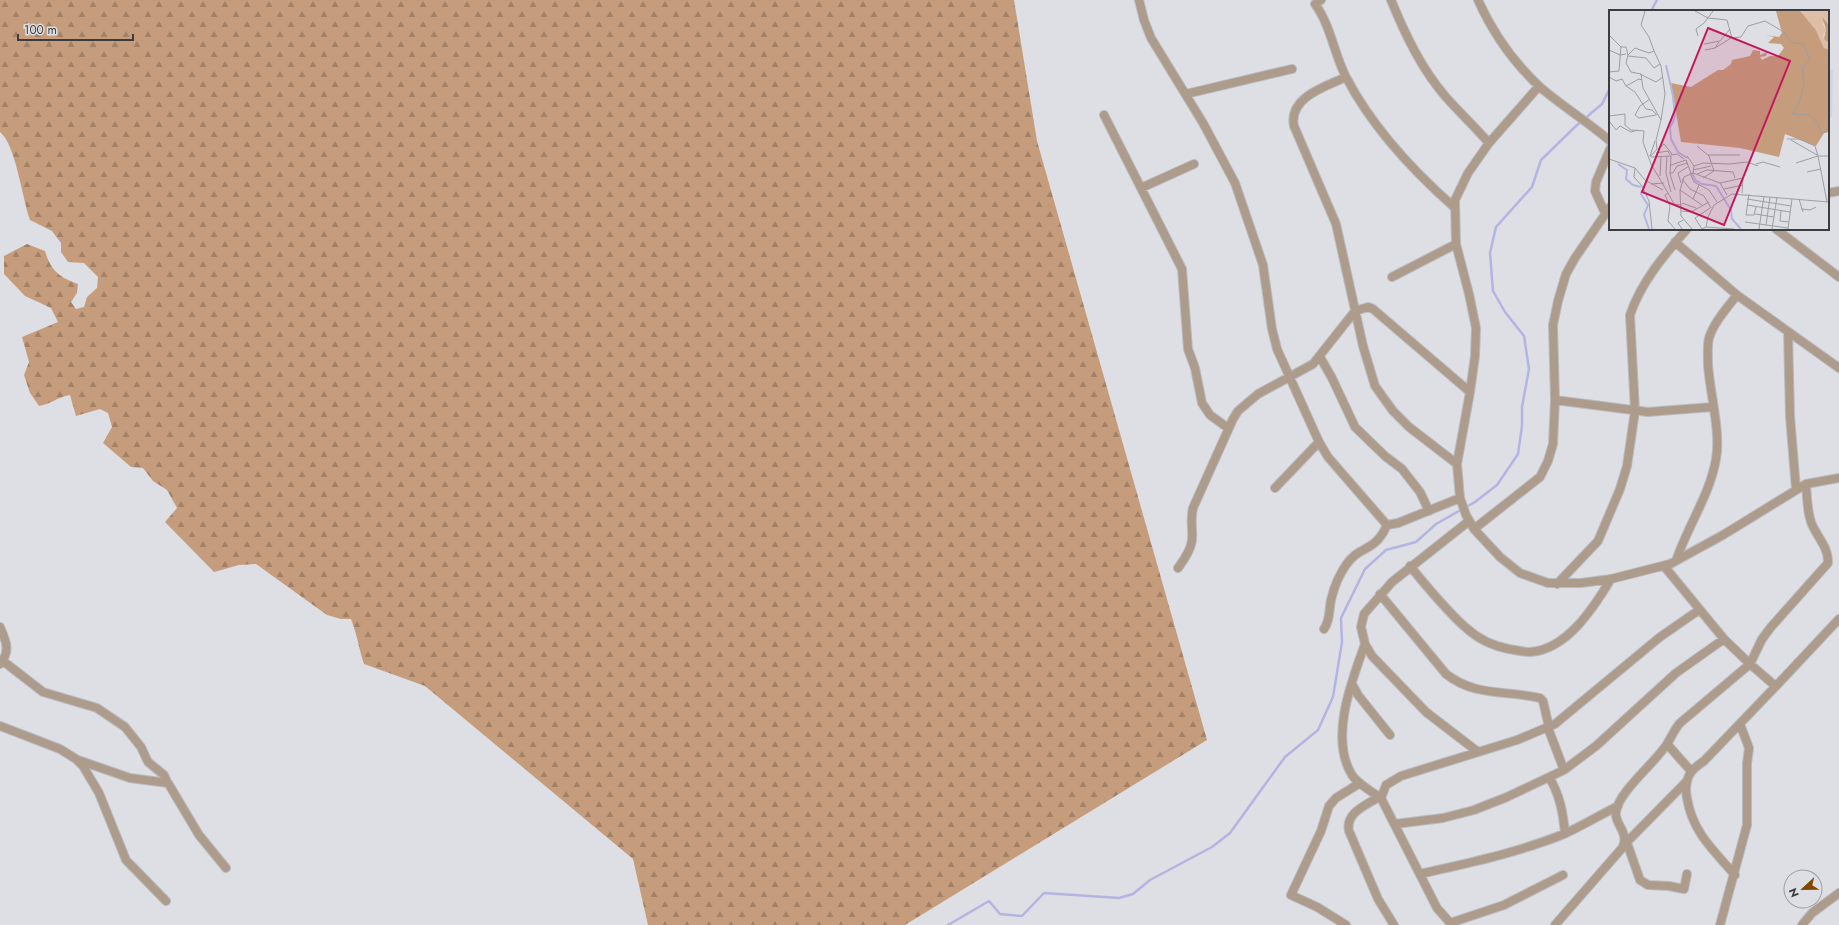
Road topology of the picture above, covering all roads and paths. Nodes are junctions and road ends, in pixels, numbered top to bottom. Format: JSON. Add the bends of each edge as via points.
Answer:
{"nodes":[{"id":1,"x":1139,"y":0,"type":"edge"},
{"id":2,"x":1321,"y":0,"type":"edge"},
{"id":3,"x":1391,"y":0,"type":"edge"},
{"id":4,"x":1478,"y":0,"type":"edge"},
{"id":5,"x":1292,"y":69,"type":"dead end"},
{"id":6,"x":1346,"y":77,"type":"junction"},
{"id":7,"x":1539,"y":86,"type":"junction"},
{"id":8,"x":1186,"y":94,"type":"junction"},
{"id":9,"x":1104,"y":115,"type":"dead end"},
{"id":10,"x":1609,"y":141,"type":"edge"},
{"id":11,"x":1489,"y":143,"type":"junction"},
{"id":12,"x":1609,"y":151,"type":"edge"},
{"id":13,"x":1194,"y":164,"type":"dead end"},
{"id":14,"x":1141,"y":188,"type":"junction"},
{"id":15,"x":1839,"y":191,"type":"edge"},
{"id":16,"x":1829,"y":192,"type":"edge"},
{"id":17,"x":1454,"y":207,"type":"junction"},
{"id":18,"x":1608,"y":210,"type":"edge"},
{"id":19,"x":1686,"y":230,"type":"edge"},
{"id":20,"x":1777,"y":230,"type":"edge"},
{"id":21,"x":1675,"y":242,"type":"junction"},
{"id":22,"x":1456,"y":244,"type":"junction"},
{"id":23,"x":1392,"y":276,"type":"dead end"},
{"id":24,"x":1839,"y":277,"type":"edge"},
{"id":25,"x":1737,"y":295,"type":"junction"},
{"id":26,"x":1355,"y":311,"type":"junction"},
{"id":27,"x":1788,"y":332,"type":"junction"},
{"id":28,"x":1320,"y":357,"type":"junction"},
{"id":29,"x":1839,"y":368,"type":"edge"},
{"id":30,"x":1289,"y":377,"type":"junction"},
{"id":31,"x":1470,"y":392,"type":"junction"},
{"id":32,"x":1555,"y":400,"type":"junction"},
{"id":33,"x":1712,"y":407,"type":"junction"},
{"id":34,"x":1635,"y":411,"type":"junction"},
{"id":35,"x":1228,"y":428,"type":"junction"},
{"id":36,"x":1319,"y":442,"type":"junction"},
{"id":37,"x":1457,"y":464,"type":"junction"},
{"id":38,"x":1839,"y":478,"type":"edge"},
{"id":39,"x":1806,"y":484,"type":"junction"},
{"id":40,"x":1275,"y":488,"type":"dead end"},
{"id":41,"x":1796,"y":489,"type":"junction"},
{"id":42,"x":1460,"y":498,"type":"junction"},
{"id":43,"x":1429,"y":511,"type":"junction"},
{"id":44,"x":1467,"y":518,"type":"junction"},
{"id":45,"x":1387,"y":525,"type":"junction"},
{"id":46,"x":1474,"y":528,"type":"junction"},
{"id":47,"x":1676,"y":561,"type":"junction"},
{"id":48,"x":1410,"y":566,"type":"junction"},
{"id":49,"x":1664,"y":566,"type":"junction"},
{"id":50,"x":1178,"y":568,"type":"dead end"},
{"id":51,"x":1611,"y":579,"type":"junction"},
{"id":52,"x":1557,"y":584,"type":"junction"},
{"id":53,"x":1380,"y":594,"type":"junction"},
{"id":54,"x":1698,"y":610,"type":"junction"},
{"id":55,"x":1839,"y":619,"type":"edge"},
{"id":56,"x":0,"y":627,"type":"edge"},
{"id":57,"x":1324,"y":629,"type":"dead end"},
{"id":58,"x":1724,"y":639,"type":"junction"},
{"id":59,"x":1365,"y":644,"type":"junction"},
{"id":60,"x":1,"y":663,"type":"edge"},
{"id":61,"x":1750,"y":664,"type":"junction"},
{"id":62,"x":1352,"y":684,"type":"junction"},
{"id":63,"x":1777,"y":685,"type":"junction"},
{"id":64,"x":1740,"y":724,"type":"junction"},
{"id":65,"x":0,"y":726,"type":"edge"},
{"id":66,"x":1549,"y":727,"type":"junction"},
{"id":67,"x":1390,"y":735,"type":"dead end"},
{"id":68,"x":1668,"y":744,"type":"junction"},
{"id":69,"x":1478,"y":752,"type":"junction"},
{"id":70,"x":76,"y":759,"type":"junction"},
{"id":71,"x":1564,"y":770,"type":"junction"},
{"id":72,"x":1691,"y":771,"type":"junction"},
{"id":73,"x":1549,"y":777,"type":"junction"},
{"id":74,"x":1687,"y":781,"type":"junction"},
{"id":75,"x":167,"y":782,"type":"junction"},
{"id":76,"x":1360,"y":783,"type":"junction"},
{"id":77,"x":1380,"y":797,"type":"junction"},
{"id":78,"x":1618,"y":806,"type":"junction"},
{"id":79,"x":1395,"y":824,"type":"junction"},
{"id":80,"x":1565,"y":833,"type":"junction"},
{"id":81,"x":1625,"y":845,"type":"junction"},
{"id":82,"x":226,"y":868,"type":"dead end"},
{"id":83,"x":1420,"y":874,"type":"junction"},
{"id":84,"x":1687,"y":874,"type":"dead end"},
{"id":85,"x":1734,"y":875,"type":"junction"},
{"id":86,"x":1564,"y":876,"type":"dead end"},
{"id":87,"x":1839,"y":893,"type":"edge"},
{"id":88,"x":166,"y":901,"type":"dead end"},
{"id":89,"x":1451,"y":924,"type":"edge"},
{"id":90,"x":1346,"y":925,"type":"edge"},
{"id":91,"x":1394,"y":925,"type":"edge"},
{"id":92,"x":1555,"y":925,"type":"edge"},
{"id":93,"x":1720,"y":925,"type":"edge"},
{"id":94,"x":1802,"y":925,"type":"edge"}],
"edges":[{"from":1,"to":8,"type":"street","via":[[1151,38]]},
{"from":2,"to":6,"type":"street","via":[[1315,4],[1322,14]]},
{"from":3,"to":11,"type":"street","via":[[1404,32],[1434,81]]},
{"from":4,"to":7,"type":"street","via":[[1506,48]]},
{"from":5,"to":8,"type":"street"},
{"from":6,"to":17,"type":"street","via":[[1394,146],[1431,187]]},
{"from":6,"to":26,"type":"street","via":[[1306,97],[1293,120],[1336,224]]},
{"from":7,"to":10,"type":"street"},
{"from":7,"to":11,"type":"street"},
{"from":8,"to":30,"type":"street","via":[[1229,170],[1246,211],[1263,265],[1275,340]]},
{"from":9,"to":14,"type":"street"},
{"from":11,"to":17,"type":"street","via":[[1457,193]]},
{"from":12,"to":18,"type":"street","via":[[1596,182],[1595,191]]},
{"from":13,"to":14,"type":"street"},
{"from":14,"to":35,"type":"street","via":[[1182,268],[1188,349],[1195,368],[1202,403],[1210,415]]},
{"from":15,"to":16,"type":"street"},
{"from":17,"to":22,"type":"street"},
{"from":18,"to":32,"type":"street","via":[[1566,274],[1558,301],[1553,324]]},
{"from":19,"to":21,"type":"street"},
{"from":20,"to":24,"type":"street"},
{"from":21,"to":25,"type":"street"},
{"from":21,"to":34,"type":"street","via":[[1646,282],[1630,315]]},
{"from":22,"to":23,"type":"street"},
{"from":22,"to":31,"type":"street","via":[[1476,328]]},
{"from":25,"to":27,"type":"street"},
{"from":25,"to":33,"type":"street","via":[[1712,330],[1708,340]]},
{"from":26,"to":28,"type":"street"},
{"from":26,"to":31,"type":"street","via":[[1368,307],[1373,309]]},
{"from":26,"to":37,"type":"street","via":[[1370,371],[1382,396],[1410,427]]},
{"from":27,"to":29,"type":"street"},
{"from":27,"to":41,"type":"street","via":[[1790,416]]},
{"from":28,"to":30,"type":"street","via":[[1308,368]]},
{"from":28,"to":43,"type":"street","via":[[1355,427],[1402,469],[1417,488]]},
{"from":30,"to":35,"type":"street","via":[[1258,394],[1238,411]]},
{"from":30,"to":36,"type":"street"},
{"from":31,"to":37,"type":"street"},
{"from":32,"to":34,"type":"street"},
{"from":32,"to":46,"type":"street","via":[[1553,444],[1540,477]]},
{"from":33,"to":34,"type":"street"},
{"from":33,"to":47,"type":"street","via":[[1717,443],[1714,469]]},
{"from":34,"to":52,"type":"street","via":[[1627,466],[1610,516],[1598,541]]},
{"from":35,"to":50,"type":"street","via":[[1214,465],[1193,508],[1192,540]]},
{"from":36,"to":40,"type":"street"},
{"from":36,"to":45,"type":"street","via":[[1328,457]]},
{"from":37,"to":42,"type":"street"},
{"from":38,"to":39,"type":"street"},
{"from":39,"to":41,"type":"street"},
{"from":39,"to":61,"type":"street","via":[[1808,512],[1829,556],[1828,563],[1770,627]]},
{"from":41,"to":47,"type":"street","via":[[1764,511]]},
{"from":42,"to":43,"type":"street"},
{"from":42,"to":44,"type":"street"},
{"from":43,"to":45,"type":"street"},
{"from":44,"to":46,"type":"street"},
{"from":44,"to":48,"type":"street"},
{"from":45,"to":57,"type":"street","via":[[1376,544],[1352,556],[1345,565],[1336,582],[1328,622]]},
{"from":46,"to":52,"type":"street","via":[[1509,565],[1532,578]]},
{"from":47,"to":49,"type":"street"},
{"from":48,"to":51,"type":"street","via":[[1466,628],[1502,648],[1522,652],[1546,648],[1570,632],[1589,613]]},
{"from":48,"to":53,"type":"street"},
{"from":49,"to":51,"type":"street"},
{"from":49,"to":54,"type":"street"},
{"from":51,"to":52,"type":"street"},
{"from":53,"to":59,"type":"street","via":[[1364,614],[1361,627]]},
{"from":53,"to":66,"type":"street","via":[[1446,674],[1470,688],[1540,698]]},
{"from":54,"to":58,"type":"street"},
{"from":54,"to":66,"type":"street","via":[[1660,637],[1574,710]]},
{"from":55,"to":63,"type":"street"},
{"from":56,"to":60,"type":"street","via":[[7,648]]},
{"from":58,"to":61,"type":"street"},
{"from":58,"to":71,"type":"street","via":[[1676,673],[1596,746]]},
{"from":59,"to":62,"type":"street"},
{"from":59,"to":69,"type":"street","via":[[1372,656],[1426,712]]},
{"from":60,"to":75,"type":"street","via":[[44,692],[97,708],[126,728],[141,747],[148,762],[164,775]]},
{"from":61,"to":63,"type":"street"},
{"from":61,"to":68,"type":"street","via":[[1680,723]]},
{"from":62,"to":67,"type":"street"},
{"from":62,"to":76,"type":"street","via":[[1342,718],[1342,727],[1347,762],[1351,774]]},
{"from":63,"to":64,"type":"street"},
{"from":64,"to":72,"type":"street"},
{"from":64,"to":85,"type":"street","via":[[1749,745],[1747,825]]},
{"from":65,"to":70,"type":"street","via":[[40,740]]},
{"from":66,"to":69,"type":"street"},
{"from":66,"to":71,"type":"street"},
{"from":68,"to":72,"type":"street"},
{"from":68,"to":78,"type":"street"},
{"from":69,"to":77,"type":"street","via":[[1389,781]]},
{"from":70,"to":75,"type":"street","via":[[130,778]]},
{"from":70,"to":88,"type":"street","via":[[99,793],[126,860]]},
{"from":71,"to":73,"type":"street"},
{"from":72,"to":74,"type":"street"},
{"from":73,"to":79,"type":"street","via":[[1474,810],[1443,818]]},
{"from":73,"to":80,"type":"street","via":[[1562,806]]},
{"from":74,"to":81,"type":"street"},
{"from":74,"to":85,"type":"street","via":[[1688,802],[1695,826]]},
{"from":75,"to":82,"type":"street","via":[[198,834]]},
{"from":76,"to":77,"type":"street"},
{"from":76,"to":90,"type":"street","via":[[1336,798],[1329,806],[1321,831],[1291,895]]},
{"from":77,"to":79,"type":"street"},
{"from":77,"to":91,"type":"street","via":[[1351,816],[1347,823],[1348,831],[1378,899]]},
{"from":78,"to":80,"type":"street"},
{"from":78,"to":81,"type":"street","via":[[1616,815],[1625,836]]},
{"from":79,"to":83,"type":"street"},
{"from":80,"to":83,"type":"street","via":[[1506,854]]},
{"from":81,"to":84,"type":"street","via":[[1640,880],[1648,885],[1684,889]]},
{"from":81,"to":92,"type":"street"},
{"from":83,"to":89,"type":"street","via":[[1437,908]]},
{"from":85,"to":93,"type":"street"},
{"from":86,"to":89,"type":"street","via":[[1504,905]]},
{"from":87,"to":94,"type":"street","via":[[1812,913]]}]}
